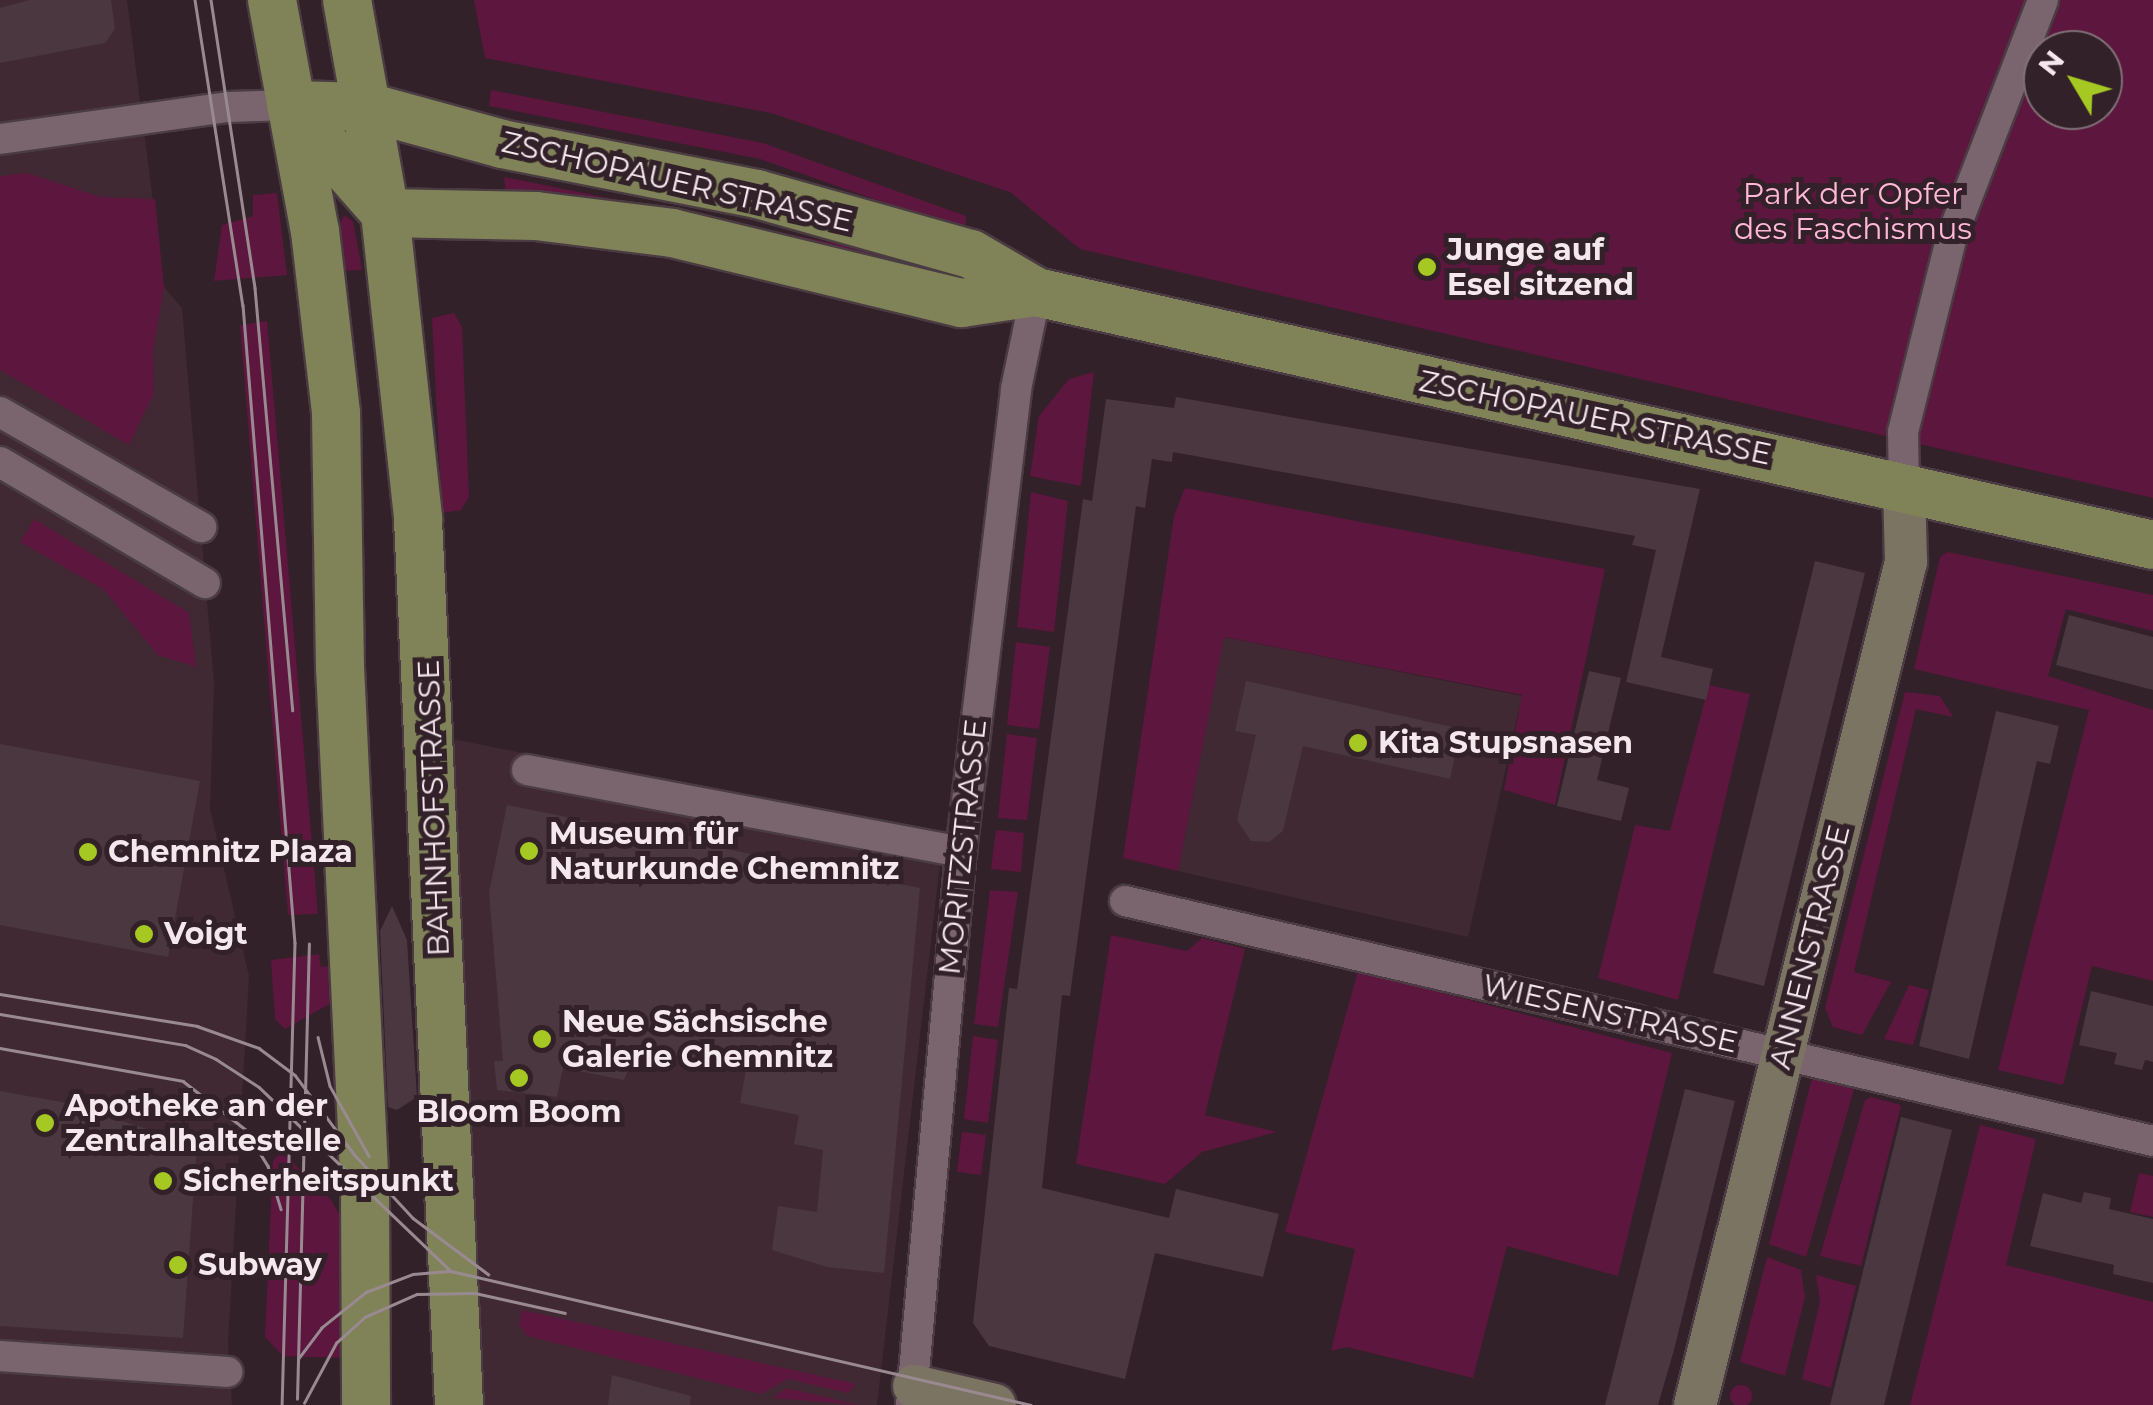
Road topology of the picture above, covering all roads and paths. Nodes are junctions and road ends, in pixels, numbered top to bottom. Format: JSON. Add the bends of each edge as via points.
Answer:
{"nodes":[{"id":1,"x":272,"y":0,"type":"edge"},
{"id":2,"x":347,"y":0,"type":"edge"},
{"id":3,"x":2043,"y":0,"type":"edge"},
{"id":4,"x":282,"y":107,"type":"junction"},
{"id":5,"x":367,"y":108,"type":"junction"},
{"id":6,"x":0,"y":138,"type":"edge"},
{"id":7,"x":336,"y":158,"type":"junction"},
{"id":8,"x":385,"y":213,"type":"junction"},
{"id":9,"x":315,"y":231,"type":"junction"},
{"id":10,"x":1036,"y":292,"type":"junction"},
{"id":11,"x":0,"y":412,"type":"edge"},
{"id":12,"x":0,"y":462,"type":"edge"},
{"id":13,"x":1904,"y":487,"type":"junction"},
{"id":14,"x":202,"y":527,"type":"dead end"},
{"id":15,"x":2153,"y":545,"type":"edge"},
{"id":16,"x":205,"y":583,"type":"dead end"},
{"id":17,"x":527,"y":770,"type":"dead end"},
{"id":18,"x":961,"y":852,"type":"junction"},
{"id":19,"x":1125,"y":901,"type":"dead end"},
{"id":20,"x":1783,"y":1055,"type":"junction"},
{"id":21,"x":2153,"y":1140,"type":"edge"},
{"id":22,"x":0,"y":1356,"type":"edge"},
{"id":23,"x":227,"y":1372,"type":"dead end"},
{"id":24,"x":363,"y":1395,"type":"edge"},
{"id":25,"x":912,"y":1395,"type":"edge"},
{"id":26,"x":459,"y":1405,"type":"edge"},
{"id":27,"x":995,"y":1405,"type":"edge"},
{"id":28,"x":1695,"y":1405,"type":"edge"}],
"edges":[{"from":1,"to":4,"type":"main road"},
{"from":2,"to":5,"type":"main road","name":"BAHNHOFSTRASSE"},
{"from":3,"to":13,"type":"street","via":[[1952,236],[1903,432]]},
{"from":4,"to":5,"type":"main road","name":"ZSCHOPAUER STRASSE"},
{"from":4,"to":6,"type":"street","via":[[228,107]]},
{"from":4,"to":7,"type":"main road"},
{"from":4,"to":9,"type":"main road"},
{"from":5,"to":7,"type":"main road"},
{"from":5,"to":8,"type":"main road","name":"BAHNHOFSTRASSE"},
{"from":5,"to":10,"type":"main road","name":"ZSCHOPAUER STRASSE","via":[[860,222],[971,254]]},
{"from":7,"to":8,"type":"main road"},
{"from":7,"to":9,"type":"main road"},
{"from":8,"to":10,"type":"main road","name":"ZSCHOPAUER STRASSE","via":[[536,216],[672,233],[962,304]]},
{"from":8,"to":26,"type":"main road","name":"BAHNHOFSTRASSE","via":[[430,682]]},
{"from":9,"to":24,"type":"main road","via":[[336,413]]},
{"from":10,"to":13,"type":"main road","name":"ZSCHOPAUER STRASSE"},
{"from":10,"to":18,"type":"street","name":"MORITZSTRASSE","via":[[1016,389]]},
{"from":11,"to":14,"type":"street"},
{"from":12,"to":16,"type":"street"},
{"from":13,"to":15,"type":"main road","name":"ZSCHOPAUER STRASSE"},
{"from":13,"to":20,"type":"street","name":"ANNENSTRASSE","via":[[1906,562]]},
{"from":17,"to":18,"type":"street"},
{"from":18,"to":25,"type":"street","name":"MORITZSTRASSE"},
{"from":19,"to":20,"type":"street","name":"WIESENSTRASSE"},
{"from":20,"to":21,"type":"street","name":"WIESENSTRASSE"},
{"from":20,"to":28,"type":"street","name":"ANNENSTRASSE"},
{"from":22,"to":23,"type":"street"},
{"from":25,"to":27,"type":"street"}]}
